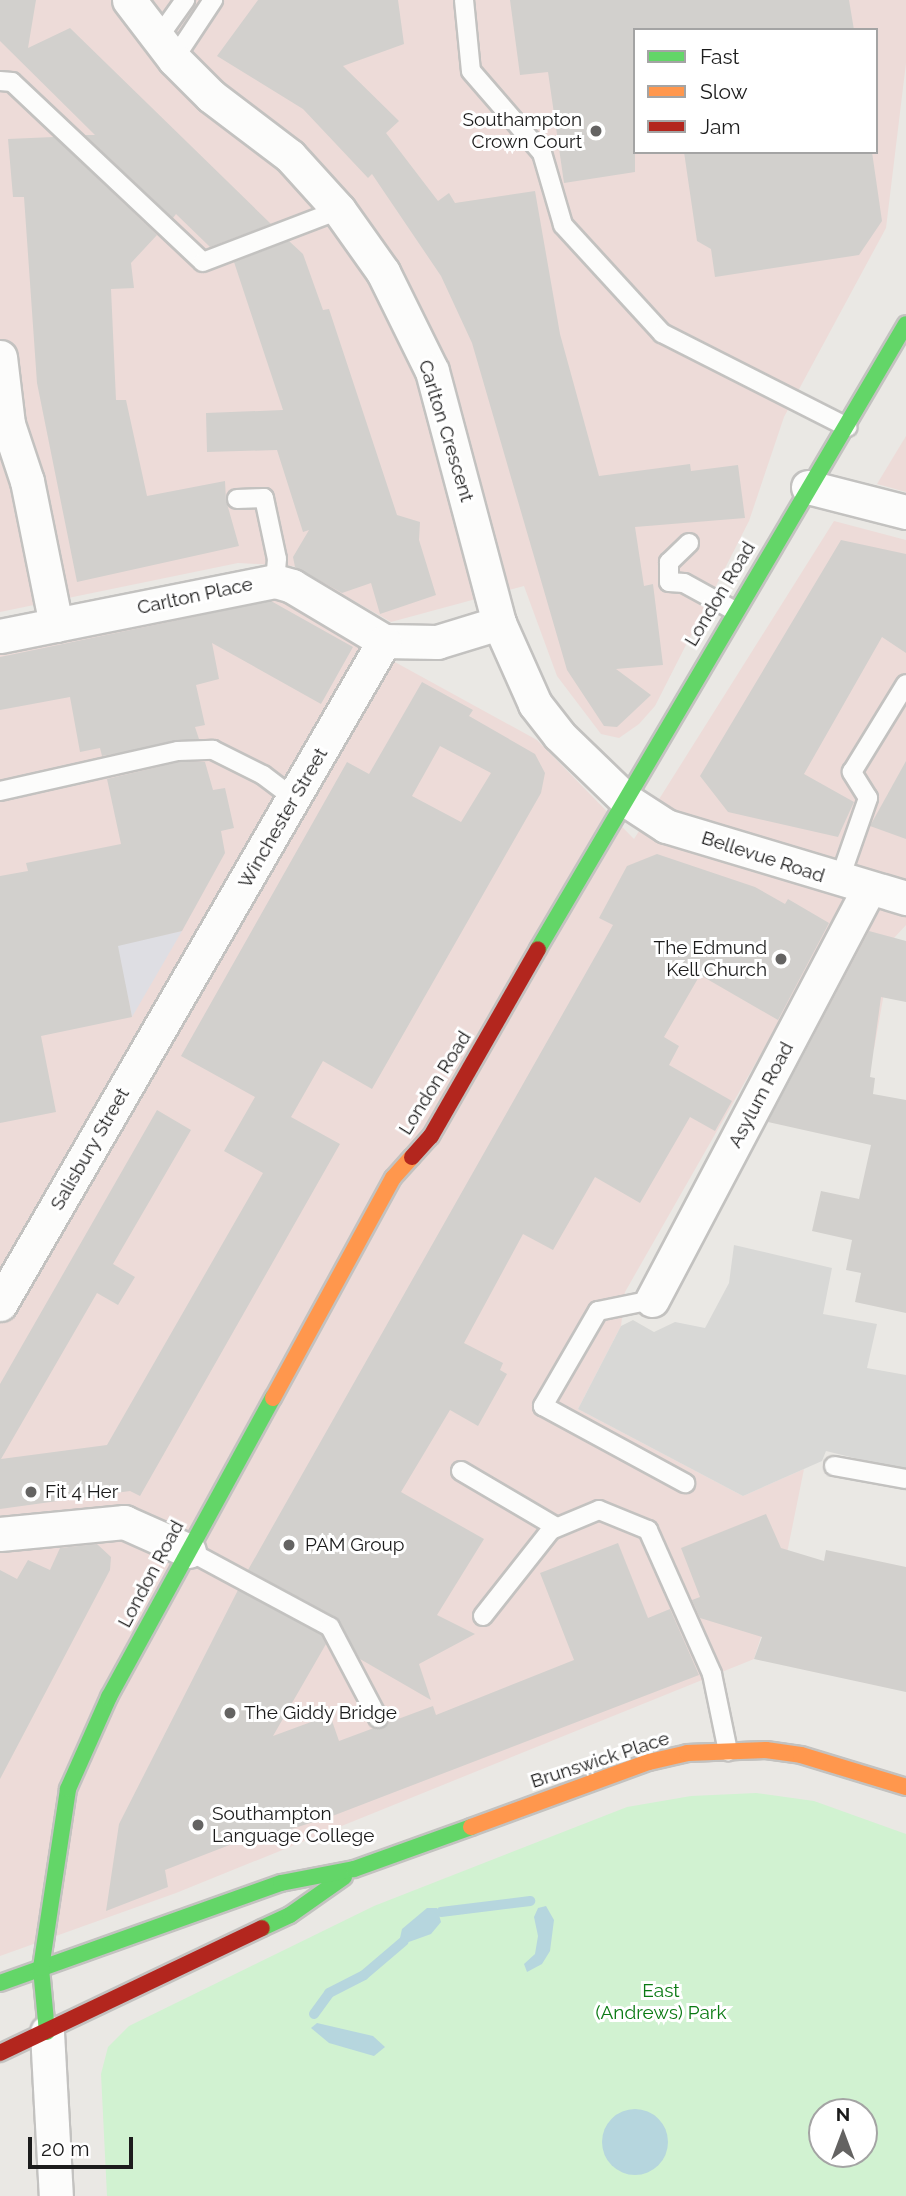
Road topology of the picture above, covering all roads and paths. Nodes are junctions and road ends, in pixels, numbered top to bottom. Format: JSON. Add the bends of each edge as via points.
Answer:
{"nodes":[{"id":1,"x":129,"y":0,"type":"edge"},
{"id":2,"x":185,"y":0,"type":"edge"},
{"id":3,"x":213,"y":0,"type":"edge"},
{"id":4,"x":464,"y":0,"type":"edge"},
{"id":5,"x":166,"y":48,"type":"junction"},
{"id":6,"x":0,"y":81,"type":"edge"},
{"id":7,"x":339,"y":210,"type":"junction"},
{"id":8,"x":906,"y":324,"type":"edge"},
{"id":9,"x":1,"y":374,"type":"edge"},
{"id":10,"x":847,"y":428,"type":"junction"},
{"id":11,"x":808,"y":487,"type":"junction"},
{"id":12,"x":237,"y":499,"type":"dead end"},
{"id":13,"x":906,"y":512,"type":"edge"},
{"id":14,"x":689,"y":543,"type":"dead end"},
{"id":15,"x":275,"y":581,"type":"junction"},
{"id":16,"x":735,"y":611,"type":"junction"},
{"id":17,"x":499,"y":623,"type":"junction"},
{"id":18,"x":56,"y":625,"type":"junction"},
{"id":19,"x":0,"y":636,"type":"edge"},
{"id":20,"x":384,"y":641,"type":"junction"},
{"id":21,"x":906,"y":684,"type":"edge"},
{"id":22,"x":0,"y":791,"type":"edge"},
{"id":23,"x":295,"y":799,"type":"junction"},
{"id":24,"x":626,"y":800,"type":"junction"},
{"id":25,"x":854,"y":885,"type":"junction"},
{"id":26,"x":906,"y":898,"type":"edge"},
{"id":27,"x":181,"y":994,"type":"joint"},
{"id":28,"x":652,"y":1300,"type":"joint"},
{"id":29,"x":1,"y":1302,"type":"edge"},
{"id":30,"x":834,"y":1466,"type":"dead end"},
{"id":31,"x":461,"y":1471,"type":"dead end"},
{"id":32,"x":906,"y":1479,"type":"edge"},
{"id":33,"x":685,"y":1483,"type":"dead end"},
{"id":34,"x":556,"y":1527,"type":"junction"},
{"id":35,"x":0,"y":1534,"type":"edge"},
{"id":36,"x":189,"y":1551,"type":"junction"},
{"id":37,"x":483,"y":1616,"type":"dead end"},
{"id":38,"x":378,"y":1718,"type":"dead end"},
{"id":39,"x":728,"y":1751,"type":"junction"},
{"id":40,"x":906,"y":1787,"type":"edge"},
{"id":41,"x":354,"y":1869,"type":"junction"},
{"id":42,"x":41,"y":1968,"type":"junction"},
{"id":43,"x":0,"y":1983,"type":"edge"},
{"id":44,"x":47,"y":2032,"type":"junction"},
{"id":45,"x":0,"y":2053,"type":"edge"},
{"id":46,"x":56,"y":2196,"type":"edge"}],
"edges":[{"from":1,"to":5,"type":"street","name":"Carlton Crescent"},
{"from":2,"to":5,"type":"lane"},
{"from":3,"to":5,"type":"lane"},
{"from":4,"to":10,"type":"lane","via":[[471,71],[542,153],[563,225],[662,333]]},
{"from":5,"to":7,"type":"street","name":"Carlton Crescent","via":[[211,96],[290,156]]},
{"from":6,"to":7,"type":"lane","via":[[12,82],[203,262]]},
{"from":7,"to":17,"type":"street","name":"Carlton Crescent","via":[[383,272],[432,371]]},
{"from":8,"to":10,"type":"street","name":"London Road"},
{"from":9,"to":18,"type":"street","via":[[8,424],[27,481]]},
{"from":10,"to":11,"type":"street","name":"London Road"},
{"from":11,"to":13,"type":"street"},
{"from":11,"to":16,"type":"street","name":"London Road"},
{"from":12,"to":15,"type":"lane","via":[[264,498],[277,559]]},
{"from":14,"to":16,"type":"lane","via":[[669,562],[669,582],[684,583]]},
{"from":15,"to":18,"type":"street","name":"Carlton Place"},
{"from":15,"to":20,"type":"street","name":"Carlton Place","via":[[292,586]]},
{"from":16,"to":24,"type":"street","name":"London Road"},
{"from":17,"to":20,"type":"street","name":"Carlton Place","via":[[437,642]]},
{"from":17,"to":24,"type":"street","name":"Carlton Crescent","via":[[535,705],[584,763]]},
{"from":18,"to":19,"type":"street","name":"Carlton Place"},
{"from":20,"to":23,"type":"street","name":"Winchester Street"},
{"from":21,"to":25,"type":"lane","via":[[852,772],[868,798]]},
{"from":22,"to":23,"type":"lane","via":[[178,751],[213,750],[262,775]]},
{"from":23,"to":27,"type":"street","name":"Winchester Street"},
{"from":24,"to":25,"type":"street","name":"Bellevue Road","via":[[666,826]]},
{"from":24,"to":36,"type":"street","name":"London Road","via":[[431,1136],[393,1178]]},
{"from":25,"to":26,"type":"street","name":"Bellevue Road"},
{"from":25,"to":28,"type":"street","name":"Asylum Road"},
{"from":27,"to":29,"type":"street","name":"Salisbury Street"},
{"from":28,"to":33,"type":"lane","via":[[598,1311],[543,1406]]},
{"from":30,"to":32,"type":"lane"},
{"from":31,"to":34,"type":"lane"},
{"from":34,"to":37,"type":"lane"},
{"from":34,"to":39,"type":"lane","via":[[599,1510],[648,1530],[712,1674]]},
{"from":35,"to":36,"type":"street","via":[[124,1522]]},
{"from":36,"to":38,"type":"lane","via":[[330,1627]]},
{"from":36,"to":42,"type":"street","name":"London Road","via":[[108,1697],[68,1789]]},
{"from":39,"to":40,"type":"street","name":"Brunswick Place","via":[[801,1755]]},
{"from":39,"to":41,"type":"street","name":"Brunswick Place","via":[[649,1762]]},
{"from":41,"to":42,"type":"street","name":"Brunswick Place","via":[[281,1884]]},
{"from":41,"to":44,"type":"street","name":"Brunswick Place","via":[[290,1915]]},
{"from":42,"to":43,"type":"street","name":"Brunswick Place"},
{"from":42,"to":44,"type":"street","name":"London Road"},
{"from":44,"to":45,"type":"street","name":"Brunswick Place"},
{"from":44,"to":46,"type":"street"}]}
